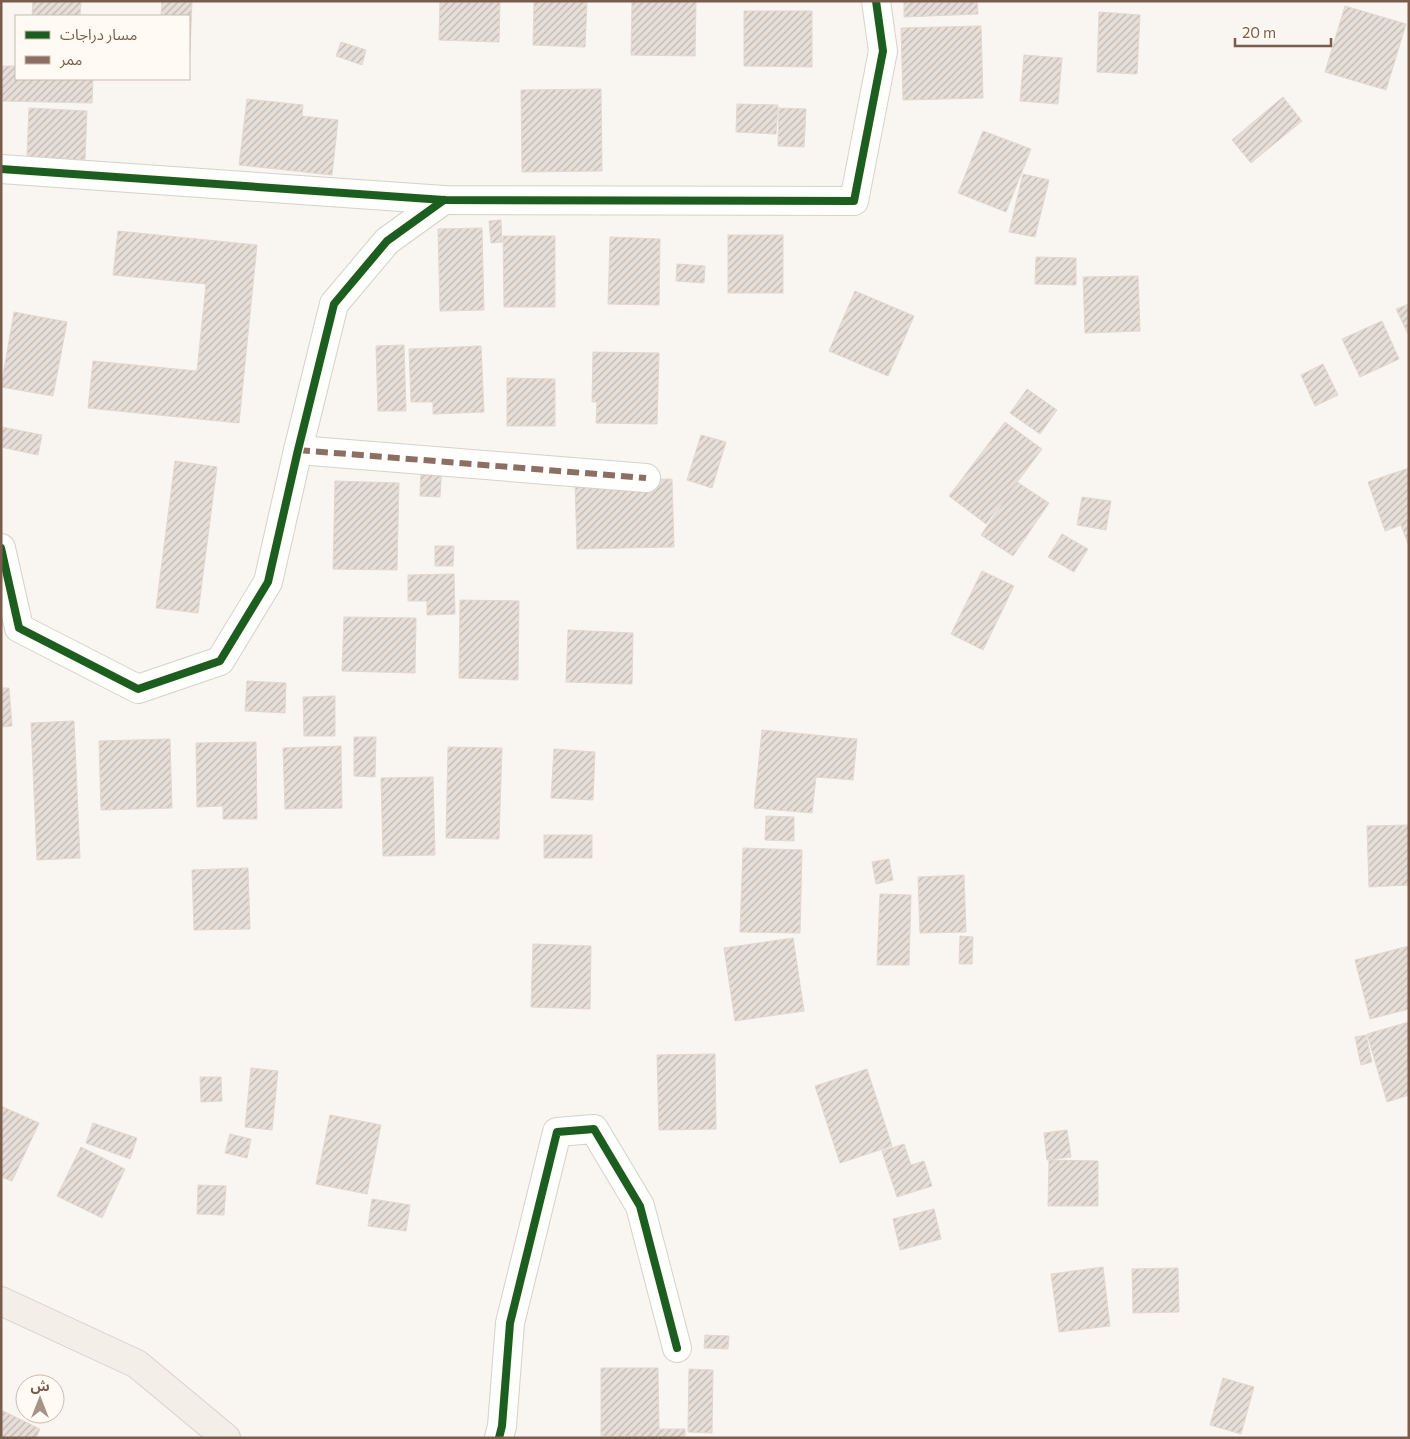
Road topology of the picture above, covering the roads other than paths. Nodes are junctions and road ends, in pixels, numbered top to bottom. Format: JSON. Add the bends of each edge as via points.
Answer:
{"nodes":[{"id":1,"x":876,"y":1,"type":"edge"},
{"id":2,"x":1,"y":169,"type":"edge"},
{"id":3,"x":444,"y":200,"type":"junction"},
{"id":4,"x":298,"y":450,"type":"junction"},
{"id":5,"x":646,"y":478,"type":"dead end"},
{"id":6,"x":1,"y":548,"type":"edge"},
{"id":7,"x":1,"y":1301,"type":"edge"},
{"id":8,"x":677,"y":1348,"type":"dead end"},
{"id":9,"x":226,"y":1438,"type":"edge"},
{"id":10,"x":499,"y":1438,"type":"edge"}],
"edges":[{"from":1,"to":3,"type":"street","via":[[883,51],[854,201]]},
{"from":2,"to":3,"type":"street"},
{"from":3,"to":4,"type":"street","via":[[387,241],[334,304]]},
{"from":4,"to":5,"type":"street"},
{"from":4,"to":6,"type":"street","via":[[268,582],[220,661],[138,689],[18,628]]},
{"from":7,"to":9,"type":"main road","via":[[137,1364]]},
{"from":8,"to":10,"type":"street","via":[[640,1206],[594,1128],[557,1132],[510,1323]]}]}
